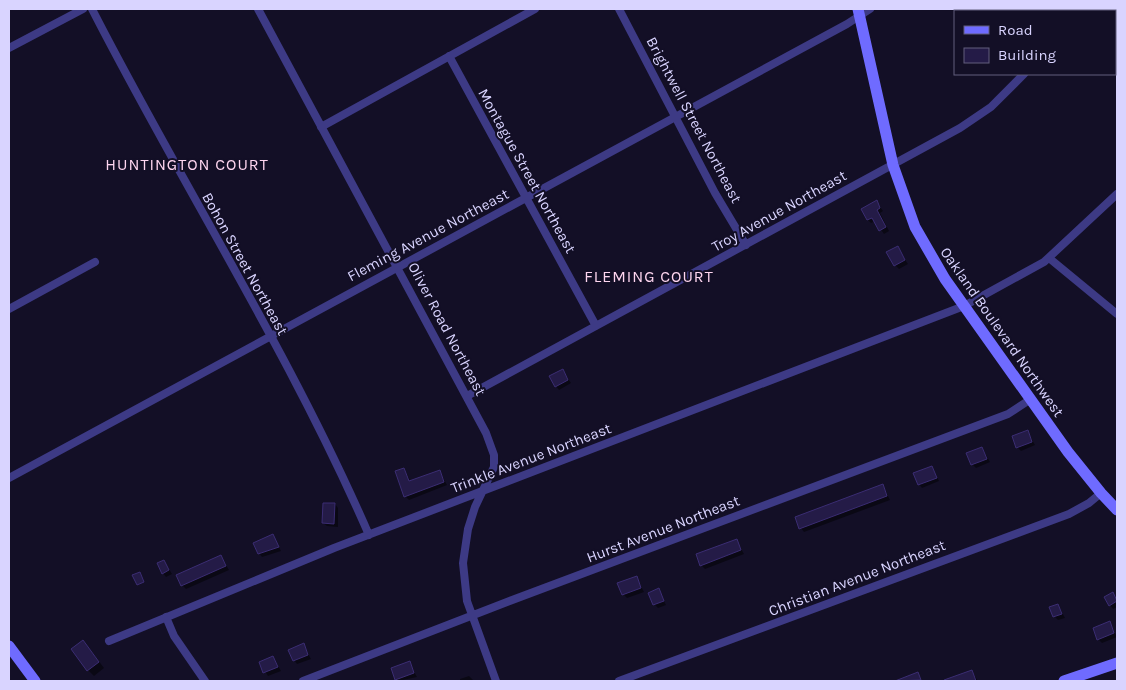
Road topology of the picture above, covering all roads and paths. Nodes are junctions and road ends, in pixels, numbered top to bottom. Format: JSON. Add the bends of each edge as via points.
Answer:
{"nodes":[{"id":1,"x":84,"y":9,"type":"edge"},
{"id":2,"x":92,"y":9,"type":"edge"},
{"id":3,"x":258,"y":9,"type":"edge"},
{"id":4,"x":535,"y":9,"type":"edge"},
{"id":5,"x":619,"y":9,"type":"edge"},
{"id":6,"x":870,"y":9,"type":"edge"},
{"id":7,"x":859,"y":12,"type":"edge"},
{"id":8,"x":9,"y":48,"type":"edge"},
{"id":9,"x":449,"y":56,"type":"junction"},
{"id":10,"x":1023,"y":75,"type":"edge"},
{"id":11,"x":676,"y":116,"type":"junction"},
{"id":12,"x":322,"y":127,"type":"junction"},
{"id":13,"x":893,"y":165,"type":"junction"},
{"id":14,"x":1117,"y":194,"type":"edge"},
{"id":15,"x":525,"y":198,"type":"junction"},
{"id":16,"x":746,"y":245,"type":"junction"},
{"id":17,"x":1050,"y":258,"type":"junction"},
{"id":18,"x":95,"y":262,"type":"dead end"},
{"id":19,"x":398,"y":267,"type":"junction"},
{"id":20,"x":964,"y":306,"type":"junction"},
{"id":21,"x":9,"y":309,"type":"edge"},
{"id":22,"x":1117,"y":314,"type":"edge"},
{"id":23,"x":596,"y":326,"type":"junction"},
{"id":24,"x":270,"y":337,"type":"junction"},
{"id":25,"x":468,"y":396,"type":"junction"},
{"id":26,"x":1031,"y":399,"type":"junction"},
{"id":27,"x":9,"y":478,"type":"edge"},
{"id":28,"x":483,"y":491,"type":"junction"},
{"id":29,"x":1101,"y":493,"type":"junction"},
{"id":30,"x":1117,"y":510,"type":"edge"},
{"id":31,"x":369,"y":535,"type":"junction"},
{"id":32,"x":472,"y":616,"type":"junction"},
{"id":33,"x":166,"y":617,"type":"junction"},
{"id":34,"x":109,"y":641,"type":"dead end"},
{"id":35,"x":9,"y":646,"type":"edge"},
{"id":36,"x":1117,"y":663,"type":"edge"},
{"id":37,"x":35,"y":681,"type":"edge"},
{"id":38,"x":205,"y":681,"type":"edge"},
{"id":39,"x":303,"y":681,"type":"edge"},
{"id":40,"x":496,"y":681,"type":"edge"},
{"id":41,"x":619,"y":681,"type":"edge"},
{"id":42,"x":1064,"y":681,"type":"edge"}],
"edges":[{"from":1,"to":8,"type":"street"},
{"from":2,"to":24,"type":"street","name":"Bohon Street Northeast"},
{"from":3,"to":12,"type":"street","name":"Oliver Road Northeast"},
{"from":4,"to":9,"type":"street"},
{"from":5,"to":11,"type":"street","name":"Brightwell Street Northeast"},
{"from":6,"to":7,"type":"street","name":"Fleming Avenue Northeast"},
{"from":7,"to":11,"type":"street","name":"Fleming Avenue Northeast"},
{"from":7,"to":13,"type":"street","name":"Oakland Boulevard Northwest"},
{"from":9,"to":12,"type":"street"},
{"from":9,"to":15,"type":"street","name":"Montague Street Northeast"},
{"from":10,"to":13,"type":"street","name":"Troy Avenue Northeast","via":[[974,120]]},
{"from":11,"to":15,"type":"street","name":"Fleming Avenue Northeast"},
{"from":11,"to":16,"type":"street","name":"Brightwell Street Northeast"},
{"from":12,"to":19,"type":"street","name":"Oliver Road Northeast"},
{"from":13,"to":16,"type":"street","name":"Troy Avenue Northeast"},
{"from":13,"to":20,"type":"street","name":"Oakland Boulevard Northwest","via":[[915,227],[944,279]]},
{"from":14,"to":17,"type":"street","name":"Trinkle Avenue Northeast"},
{"from":15,"to":19,"type":"street","name":"Fleming Avenue Northeast"},
{"from":15,"to":23,"type":"street","name":"Montague Street Northeast"},
{"from":16,"to":23,"type":"street","name":"Troy Avenue Northeast"},
{"from":17,"to":20,"type":"street","name":"Trinkle Avenue Northeast"},
{"from":17,"to":22,"type":"street"},
{"from":18,"to":21,"type":"street"},
{"from":19,"to":24,"type":"street","name":"Fleming Avenue Northeast"},
{"from":19,"to":25,"type":"street","name":"Oliver Road Northeast"},
{"from":20,"to":26,"type":"street","name":"Oakland Boulevard Northwest"},
{"from":20,"to":28,"type":"street","name":"Trinkle Avenue Northeast"},
{"from":23,"to":25,"type":"street","name":"Troy Avenue Northeast"},
{"from":24,"to":27,"type":"street","name":"Fleming Avenue Northeast"},
{"from":24,"to":31,"type":"street","name":"Bohon Street Northeast","via":[[344,476]]},
{"from":25,"to":28,"type":"street","name":"Oliver Road Northeast","via":[[495,461],[493,473]]},
{"from":26,"to":29,"type":"street","name":"Oakland Boulevard Northwest"},
{"from":26,"to":32,"type":"street","name":"Hurst Avenue Northeast","via":[[1008,414]]},
{"from":28,"to":31,"type":"street","name":"Trinkle Avenue Northeast"},
{"from":28,"to":32,"type":"street","name":"Oliver Road Northeast","via":[[475,507],[463,552],[464,582]]},
{"from":29,"to":30,"type":"street","name":"Oakland Boulevard Northwest"},
{"from":29,"to":41,"type":"street","name":"Christian Avenue Northeast","via":[[1069,514]]},
{"from":31,"to":33,"type":"street","name":"Trinkle Avenue Northeast"},
{"from":32,"to":39,"type":"street","name":"Hurst Avenue Northeast"},
{"from":32,"to":40,"type":"street","name":"Oliver Road Northeast"},
{"from":33,"to":34,"type":"street","name":"Trinkle Avenue Northeast"},
{"from":33,"to":38,"type":"street","via":[[174,636]]},
{"from":35,"to":37,"type":"street"},
{"from":36,"to":42,"type":"street"}]}
